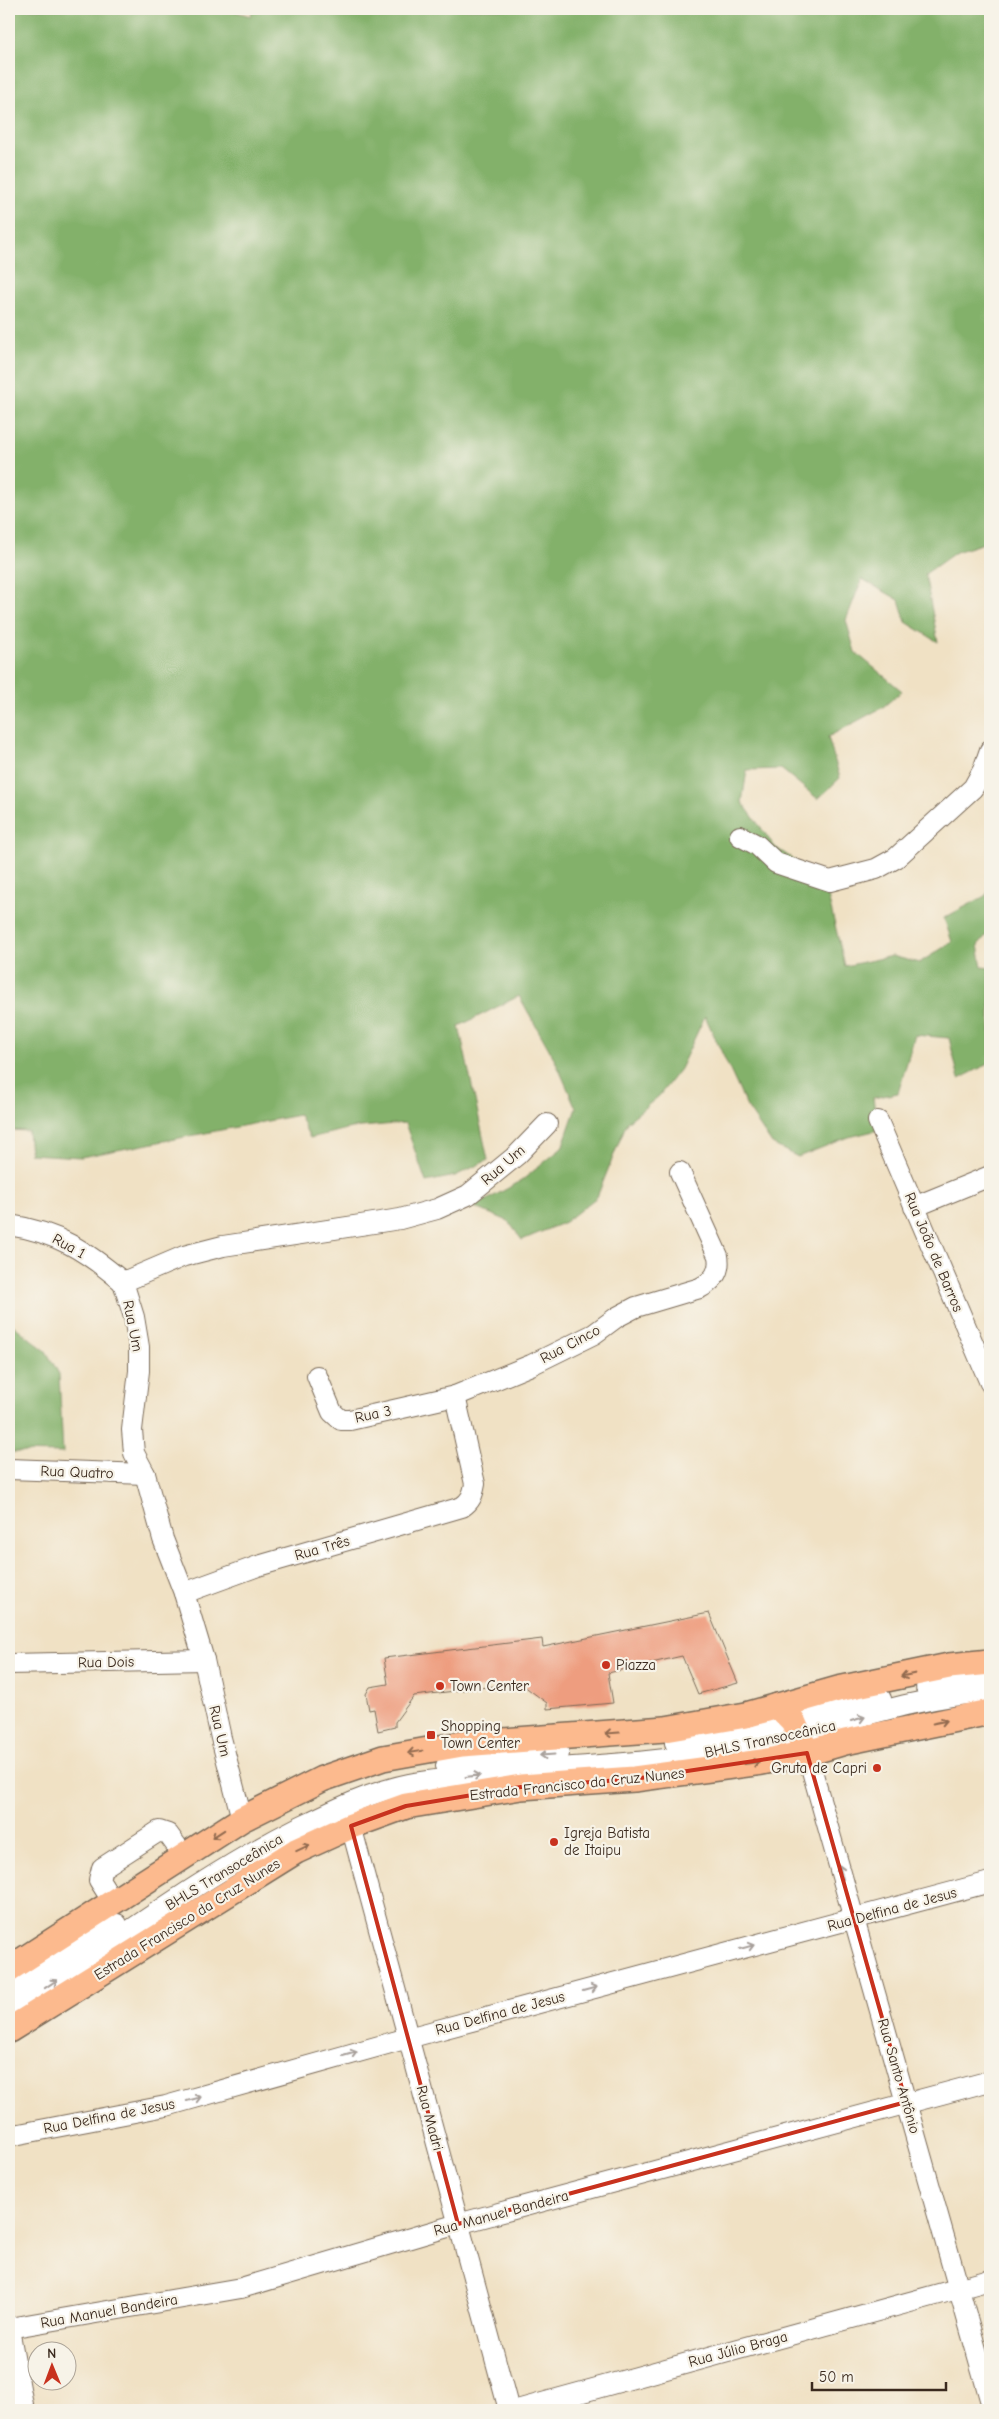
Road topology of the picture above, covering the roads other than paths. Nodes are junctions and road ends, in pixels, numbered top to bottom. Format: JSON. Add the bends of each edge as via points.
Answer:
{"nodes":[{"id":1,"x":990,"y":750,"type":"edge"},
{"id":2,"x":740,"y":836,"type":"dead end"},
{"id":3,"x":878,"y":1121,"type":"dead end"},
{"id":4,"x":547,"y":1124,"type":"dead end"},
{"id":5,"x":680,"y":1172,"type":"dead end"},
{"id":6,"x":990,"y":1176,"type":"edge"},
{"id":7,"x":914,"y":1207,"type":"junction"},
{"id":8,"x":9,"y":1225,"type":"edge"},
{"id":9,"x":122,"y":1282,"type":"junction"},
{"id":10,"x":317,"y":1376,"type":"dead end"},
{"id":11,"x":990,"y":1383,"type":"edge"},
{"id":12,"x":456,"y":1396,"type":"junction"},
{"id":13,"x":9,"y":1469,"type":"edge"},
{"id":14,"x":144,"y":1474,"type":"junction"},
{"id":15,"x":184,"y":1593,"type":"junction"},
{"id":16,"x":204,"y":1660,"type":"junction"},
{"id":17,"x":990,"y":1662,"type":"edge"},
{"id":18,"x":9,"y":1664,"type":"edge"},
{"id":19,"x":990,"y":1677,"type":"edge"},
{"id":20,"x":990,"y":1692,"type":"edge"},
{"id":21,"x":990,"y":1712,"type":"edge"},
{"id":22,"x":795,"y":1728,"type":"junction"},
{"id":23,"x":242,"y":1819,"type":"junction"},
{"id":24,"x":351,"y":1826,"type":"junction"},
{"id":25,"x":184,"y":1856,"type":"junction"},
{"id":26,"x":990,"y":1882,"type":"edge"},
{"id":27,"x":113,"y":1902,"type":"junction"},
{"id":28,"x":855,"y":1919,"type":"junction"},
{"id":29,"x":9,"y":1969,"type":"edge"},
{"id":30,"x":9,"y":1991,"type":"edge"},
{"id":31,"x":9,"y":2010,"type":"edge"},
{"id":32,"x":9,"y":2030,"type":"edge"},
{"id":33,"x":408,"y":2038,"type":"junction"},
{"id":34,"x":990,"y":2081,"type":"edge"},
{"id":35,"x":906,"y":2102,"type":"junction"},
{"id":36,"x":9,"y":2136,"type":"edge"},
{"id":37,"x":458,"y":2224,"type":"junction"},
{"id":38,"x":990,"y":2280,"type":"edge"},
{"id":39,"x":958,"y":2289,"type":"junction"},
{"id":40,"x":9,"y":2329,"type":"edge"},
{"id":41,"x":990,"y":2399,"type":"edge"},
{"id":42,"x":24,"y":2410,"type":"edge"},
{"id":43,"x":508,"y":2410,"type":"edge"},
{"id":44,"x":517,"y":2410,"type":"edge"}],
"edges":[{"from":1,"to":2,"type":"street","via":[[973,788],[896,858],[876,869],[830,881],[776,863]]},
{"from":3,"to":7,"type":"street","name":"Rua João de Barros"},
{"from":4,"to":9,"type":"street","name":"Rua Um","via":[[517,1155],[468,1195],[438,1210],[400,1219],[223,1246],[184,1256]]},
{"from":5,"to":12,"type":"street","name":"Rua Cinco","via":[[718,1256],[720,1263],[715,1277],[700,1288],[636,1306],[594,1334],[531,1366]]},
{"from":6,"to":7,"type":"street"},
{"from":7,"to":11,"type":"street","name":"Rua João de Barros"},
{"from":8,"to":9,"type":"street","name":"Rua 1","via":[[38,1230],[70,1244]]},
{"from":9,"to":14,"type":"street","name":"Rua Um","via":[[134,1317],[139,1347],[140,1371],[132,1430],[134,1454]]},
{"from":10,"to":12,"type":"street","name":"Rua 3","via":[[332,1412],[341,1420]]},
{"from":12,"to":15,"type":"street","name":"Rua Três","via":[[475,1484],[473,1497],[462,1508],[258,1566]]},
{"from":13,"to":14,"type":"street","name":"Rua Quatro"},
{"from":14,"to":15,"type":"street","name":"Rua Um","via":[[163,1539]]},
{"from":15,"to":16,"type":"street","name":"Rua Um"},
{"from":16,"to":18,"type":"street","name":"Rua Dois"},
{"from":16,"to":23,"type":"street","name":"Rua Um"},
{"from":17,"to":22,"type":"main road","name":"Estrada Francisco da Cruz Nunes","one_way":true,"via":[[940,1668],[838,1689]]},
{"from":19,"to":22,"type":"street","name":"BHLS Transoceânica","via":[[964,1679]]},
{"from":22,"to":20,"type":"street","name":"BHLS Transoceânica","one_way":true,"via":[[966,1693]]},
{"from":22,"to":21,"type":"main road","name":"Estrada Francisco da Cruz Nunes","one_way":true,"via":[[845,1742]]},
{"from":22,"to":23,"type":"main road","name":"Estrada Francisco da Cruz Nunes","one_way":true,"via":[[746,1715],[665,1729],[462,1744],[383,1758],[322,1779]]},
{"from":24,"to":22,"type":"main road","name":"Estrada Francisco da Cruz Nunes","one_way":true,"via":[[406,1806],[521,1787],[634,1779],[762,1762]]},
{"from":28,"to":22,"type":"street","name":"Rua Santo Antônio","one_way":true},
{"from":22,"to":30,"type":"street","name":"BHLS Transoceânica","one_way":true,"via":[[627,1749],[496,1758],[402,1772],[342,1792],[276,1824]]},
{"from":31,"to":22,"type":"street","name":"BHLS Transoceânica","one_way":true,"via":[[228,1866],[348,1803],[408,1784],[720,1751]]},
{"from":23,"to":25,"type":"main road","name":"Estrada Francisco da Cruz Nunes","one_way":true},
{"from":32,"to":24,"type":"main road","name":"Estrada Francisco da Cruz Nunes","one_way":true,"via":[[296,1851]]},
{"from":24,"to":33,"type":"street","name":"Rua Madri"},
{"from":25,"to":27,"type":"main road","name":"Estrada Francisco da Cruz Nunes"},
{"from":25,"to":27,"type":"street","via":[[168,1834],[159,1831],[102,1868],[99,1880]]},
{"from":26,"to":28,"type":"street","name":"Rua Delfina de Jesus"},
{"from":27,"to":29,"type":"main road","name":"Estrada Francisco da Cruz Nunes"},
{"from":33,"to":28,"type":"street","name":"Rua Delfina de Jesus","one_way":true},
{"from":28,"to":35,"type":"street","name":"Rua Santo Antônio"},
{"from":36,"to":33,"type":"street","name":"Rua Delfina de Jesus","one_way":true,"via":[[166,2106]]},
{"from":33,"to":37,"type":"street","name":"Rua Madri"},
{"from":34,"to":35,"type":"street","name":"Rua Manuel Bandeira"},
{"from":35,"to":37,"type":"street","name":"Rua Manuel Bandeira"},
{"from":35,"to":39,"type":"street","name":"Rua Santo Antônio"},
{"from":37,"to":40,"type":"street","name":"Rua Manuel Bandeira","via":[[242,2288]]},
{"from":37,"to":43,"type":"street","name":"Rua Madri"},
{"from":38,"to":39,"type":"street","name":"Rua Júlio Braga"},
{"from":39,"to":41,"type":"street","name":"Rua Santo Antônio"},
{"from":39,"to":44,"type":"street","name":"Rua Júlio Braga"},
{"from":40,"to":42,"type":"street"}]}
